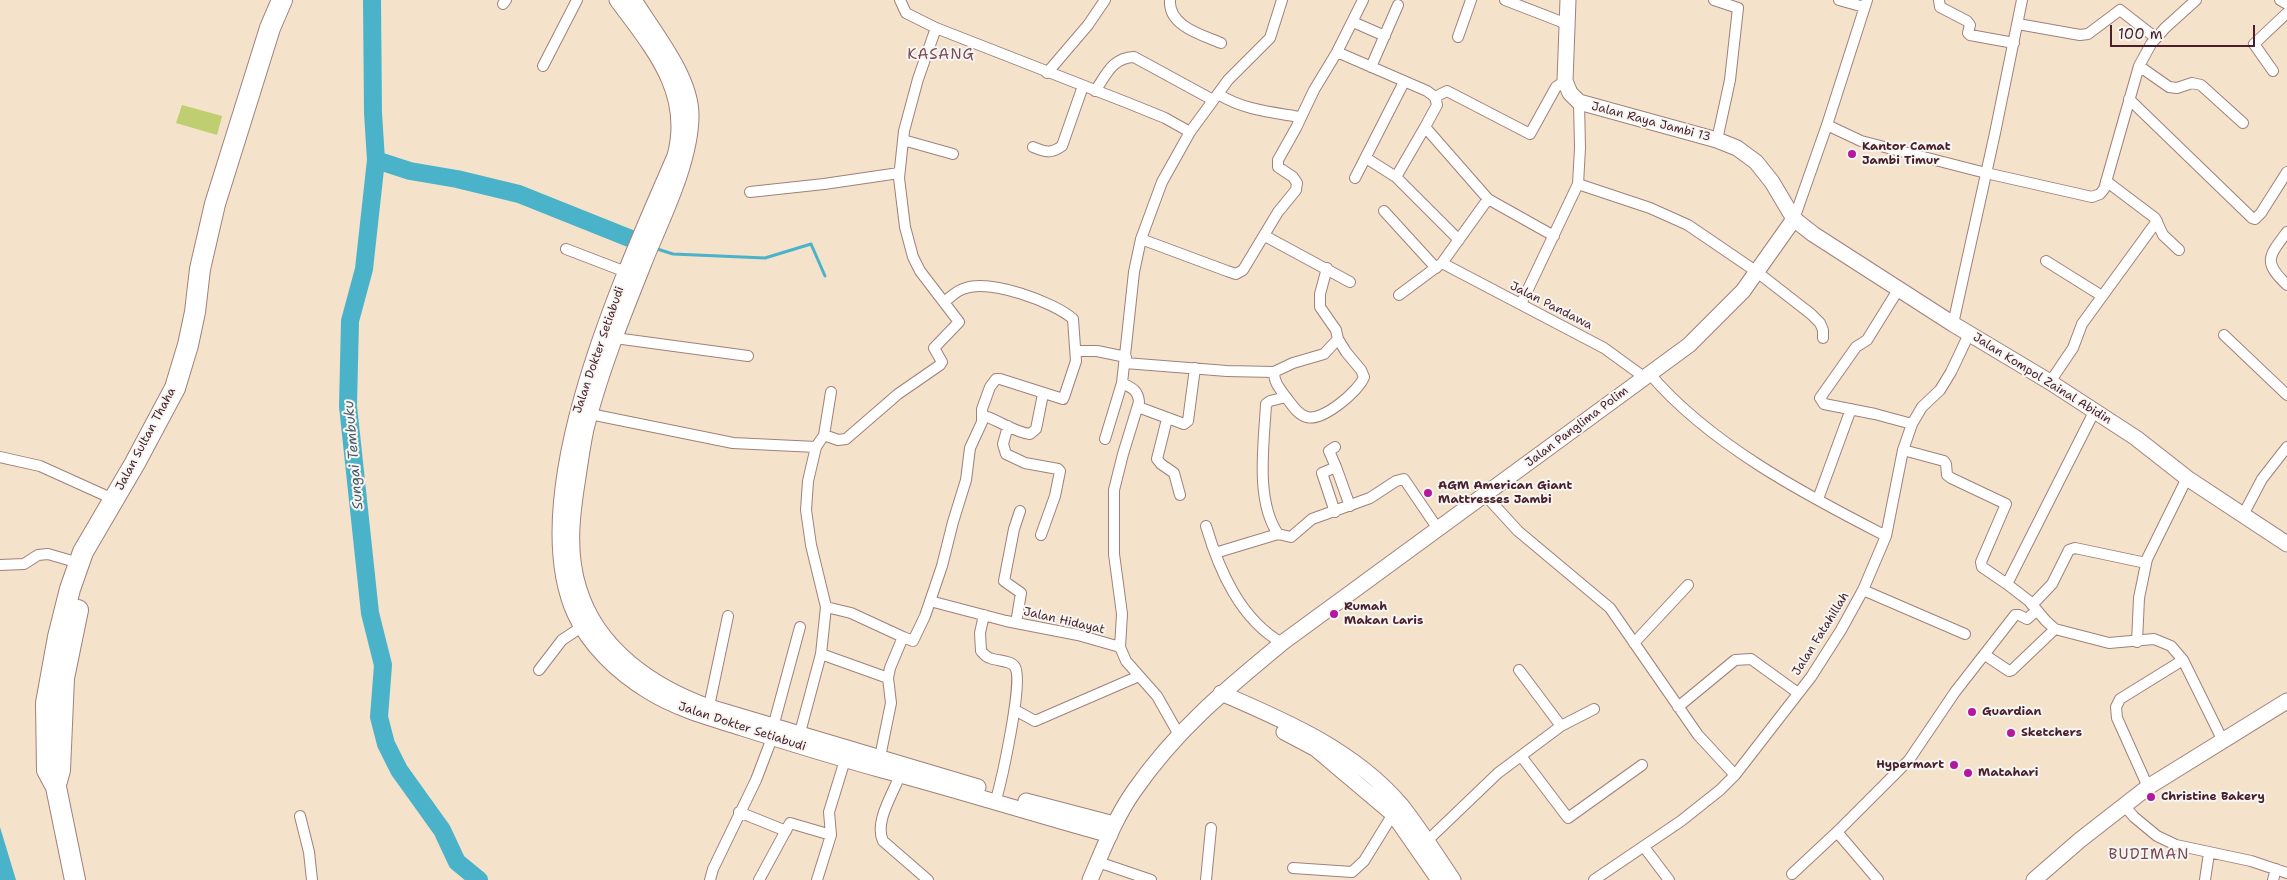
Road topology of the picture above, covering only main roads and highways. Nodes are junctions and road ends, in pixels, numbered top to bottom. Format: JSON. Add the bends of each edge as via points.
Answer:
{"nodes":[{"id":1,"x":282,"y":0,"type":"edge"},
{"id":2,"x":294,"y":0,"type":"edge"},
{"id":3,"x":276,"y":30,"type":"junction"},
{"id":4,"x":140,"y":466,"type":"junction"},
{"id":5,"x":65,"y":638,"type":"junction"},
{"id":6,"x":76,"y":880,"type":"edge"}],
"edges":[{"from":1,"to":3,"type":"highway","name":"Jalan Sultan Thaha"},
{"from":2,"to":3,"type":"highway","name":"Jalan Sultan Thaha"},
{"from":3,"to":4,"type":"highway","name":"Jalan Sultan Thaha","via":[[229,197],[212,238],[206,314],[193,371],[176,414]]},
{"from":4,"to":5,"type":"highway","name":"Jalan Sultan Thaha","via":[[94,555]]},
{"from":4,"to":5,"type":"highway","name":"Jalan Sultan Thaha","via":[[114,499],[83,552],[70,589]]},
{"from":5,"to":6,"type":"highway","name":"Jalan Sultan Thaha","via":[[60,770],[56,787]]}]}
